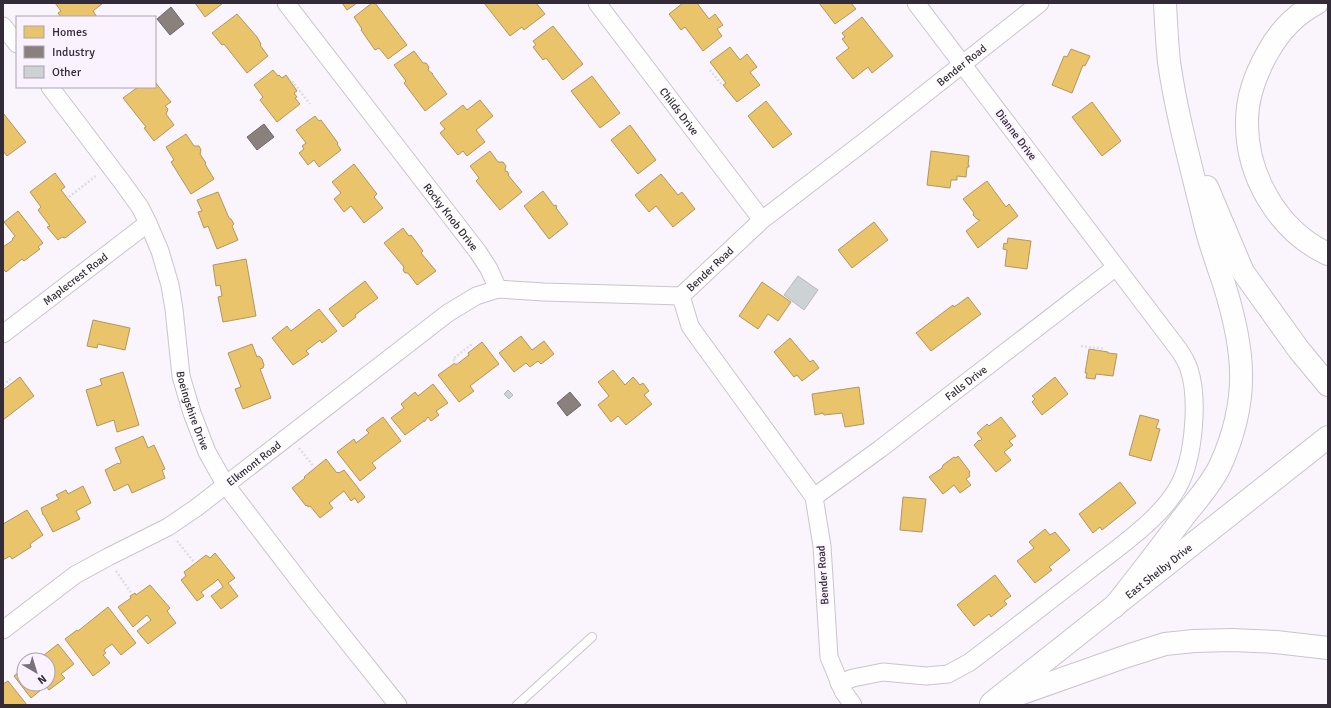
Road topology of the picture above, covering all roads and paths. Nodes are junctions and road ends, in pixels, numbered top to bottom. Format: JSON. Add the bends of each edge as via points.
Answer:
{"nodes":[{"id":1,"x":286,"y":3,"type":"edge"},
{"id":2,"x":597,"y":3,"type":"edge"},
{"id":3,"x":916,"y":3,"type":"edge"},
{"id":4,"x":1040,"y":3,"type":"edge"},
{"id":5,"x":1165,"y":3,"type":"edge"},
{"id":6,"x":1317,"y":3,"type":"edge"},
{"id":7,"x":962,"y":64,"type":"junction"},
{"id":8,"x":710,"y":70,"type":"dead end"},
{"id":9,"x":292,"y":83,"type":"dead end"},
{"id":10,"x":722,"y":85,"type":"dead end"},
{"id":11,"x":51,"y":88,"type":"edge"},
{"id":12,"x":310,"y":104,"type":"dead end"},
{"id":13,"x":1181,"y":123,"type":"junction"},
{"id":14,"x":110,"y":165,"type":"junction"},
{"id":15,"x":69,"y":197,"type":"dead end"},
{"id":16,"x":762,"y":220,"type":"junction"},
{"id":17,"x":148,"y":223,"type":"junction"},
{"id":18,"x":1328,"y":254,"type":"edge"},
{"id":19,"x":1116,"y":267,"type":"junction"},
{"id":20,"x":498,"y":289,"type":"junction"},
{"id":21,"x":681,"y":296,"type":"junction"},
{"id":22,"x":3,"y":334,"type":"edge"},
{"id":23,"x":472,"y":344,"type":"dead end"},
{"id":24,"x":1081,"y":346,"type":"dead end"},
{"id":25,"x":1104,"y":349,"type":"dead end"},
{"id":26,"x":457,"y":364,"type":"dead end"},
{"id":27,"x":12,"y":378,"type":"dead end"},
{"id":28,"x":3,"y":385,"type":"edge"},
{"id":29,"x":1328,"y":385,"type":"edge"},
{"id":30,"x":289,"y":436,"type":"junction"},
{"id":31,"x":1328,"y":437,"type":"edge"},
{"id":32,"x":314,"y":467,"type":"dead end"},
{"id":33,"x":225,"y":484,"type":"junction"},
{"id":34,"x":814,"y":497,"type":"junction"},
{"id":35,"x":168,"y":527,"type":"junction"},
{"id":36,"x":108,"y":557,"type":"junction"},
{"id":37,"x":194,"y":562,"type":"dead end"},
{"id":38,"x":132,"y":594,"type":"dead end"},
{"id":39,"x":1114,"y":607,"type":"junction"},
{"id":40,"x":3,"y":630,"type":"edge"},
{"id":41,"x":592,"y":637,"type":"dead end"},
{"id":42,"x":1328,"y":648,"type":"edge"},
{"id":43,"x":839,"y":683,"type":"junction"},
{"id":44,"x":990,"y":704,"type":"edge"},
{"id":45,"x":398,"y":705,"type":"edge"},
{"id":46,"x":517,"y":705,"type":"edge"},
{"id":47,"x":853,"y":705,"type":"edge"}],
"edges":[{"from":1,"to":20,"type":"street","name":"Rocky Knob Drive","via":[[478,252]]},
{"from":2,"to":16,"type":"street","name":"Childs Drive"},
{"from":3,"to":7,"type":"street","name":"Dianne Drive"},
{"from":4,"to":7,"type":"street","name":"Bender Road"},
{"from":5,"to":13,"type":"main road","via":[[1169,60]]},
{"from":6,"to":18,"type":"main road","via":[[1281,31],[1261,63],[1248,104],[1247,121],[1249,152],[1264,193],[1290,227]]},
{"from":7,"to":16,"type":"street","name":"Bender Road"},
{"from":7,"to":19,"type":"street","name":"Dianne Drive"},
{"from":8,"to":10,"type":"path"},
{"from":9,"to":12,"type":"path"},
{"from":11,"to":14,"type":"street","name":"Boeingshire Drive"},
{"from":13,"to":29,"type":"main road","via":[[1243,272],[1299,350]]},
{"from":13,"to":39,"type":"main road","via":[[1207,231],[1234,320],[1242,372],[1240,400],[1234,433],[1211,482]]},
{"from":14,"to":15,"type":"path"},
{"from":14,"to":17,"type":"street","name":"Boeingshire Drive","via":[[140,207]]},
{"from":16,"to":21,"type":"street","name":"Bender Road"},
{"from":17,"to":22,"type":"street","name":"Maplecrest Road"},
{"from":17,"to":33,"type":"street","name":"Boeingshire Drive","via":[[170,285],[181,376],[186,393],[207,452]]},
{"from":19,"to":34,"type":"street","name":"Falls Drive"},
{"from":19,"to":43,"type":"street","name":"Dianne Drive","via":[[1189,367],[1194,390],[1194,421],[1185,470],[1178,488],[1151,519],[1122,545],[970,662],[948,674],[926,676],[883,672]]},
{"from":20,"to":21,"type":"street"},
{"from":20,"to":30,"type":"street","name":"Elkmont Road","via":[[476,296],[448,313]]},
{"from":21,"to":34,"type":"street","name":"Bender Road","via":[[690,326]]},
{"from":23,"to":26,"type":"path","via":[[453,359]]},
{"from":24,"to":25,"type":"path"},
{"from":27,"to":28,"type":"path"},
{"from":30,"to":32,"type":"path"},
{"from":30,"to":33,"type":"street","name":"Elkmont Road"},
{"from":31,"to":39,"type":"main road","name":"East Shelby Drive"},
{"from":33,"to":35,"type":"street","name":"Elkmont Road"},
{"from":33,"to":45,"type":"street","name":"Boeingshire Drive"},
{"from":34,"to":43,"type":"street","name":"Bender Road","via":[[822,546],[829,657]]},
{"from":35,"to":36,"type":"street","name":"Elkmont Road"},
{"from":35,"to":37,"type":"path"},
{"from":36,"to":38,"type":"path"},
{"from":36,"to":40,"type":"street","name":"Elkmont Road","via":[[64,582]]},
{"from":39,"to":44,"type":"main road","name":"East Shelby Drive"},
{"from":41,"to":46,"type":"lane"},
{"from":42,"to":44,"type":"main road","via":[[1232,640],[1165,644]]},
{"from":43,"to":47,"type":"street","name":"Bender Road"}]}
